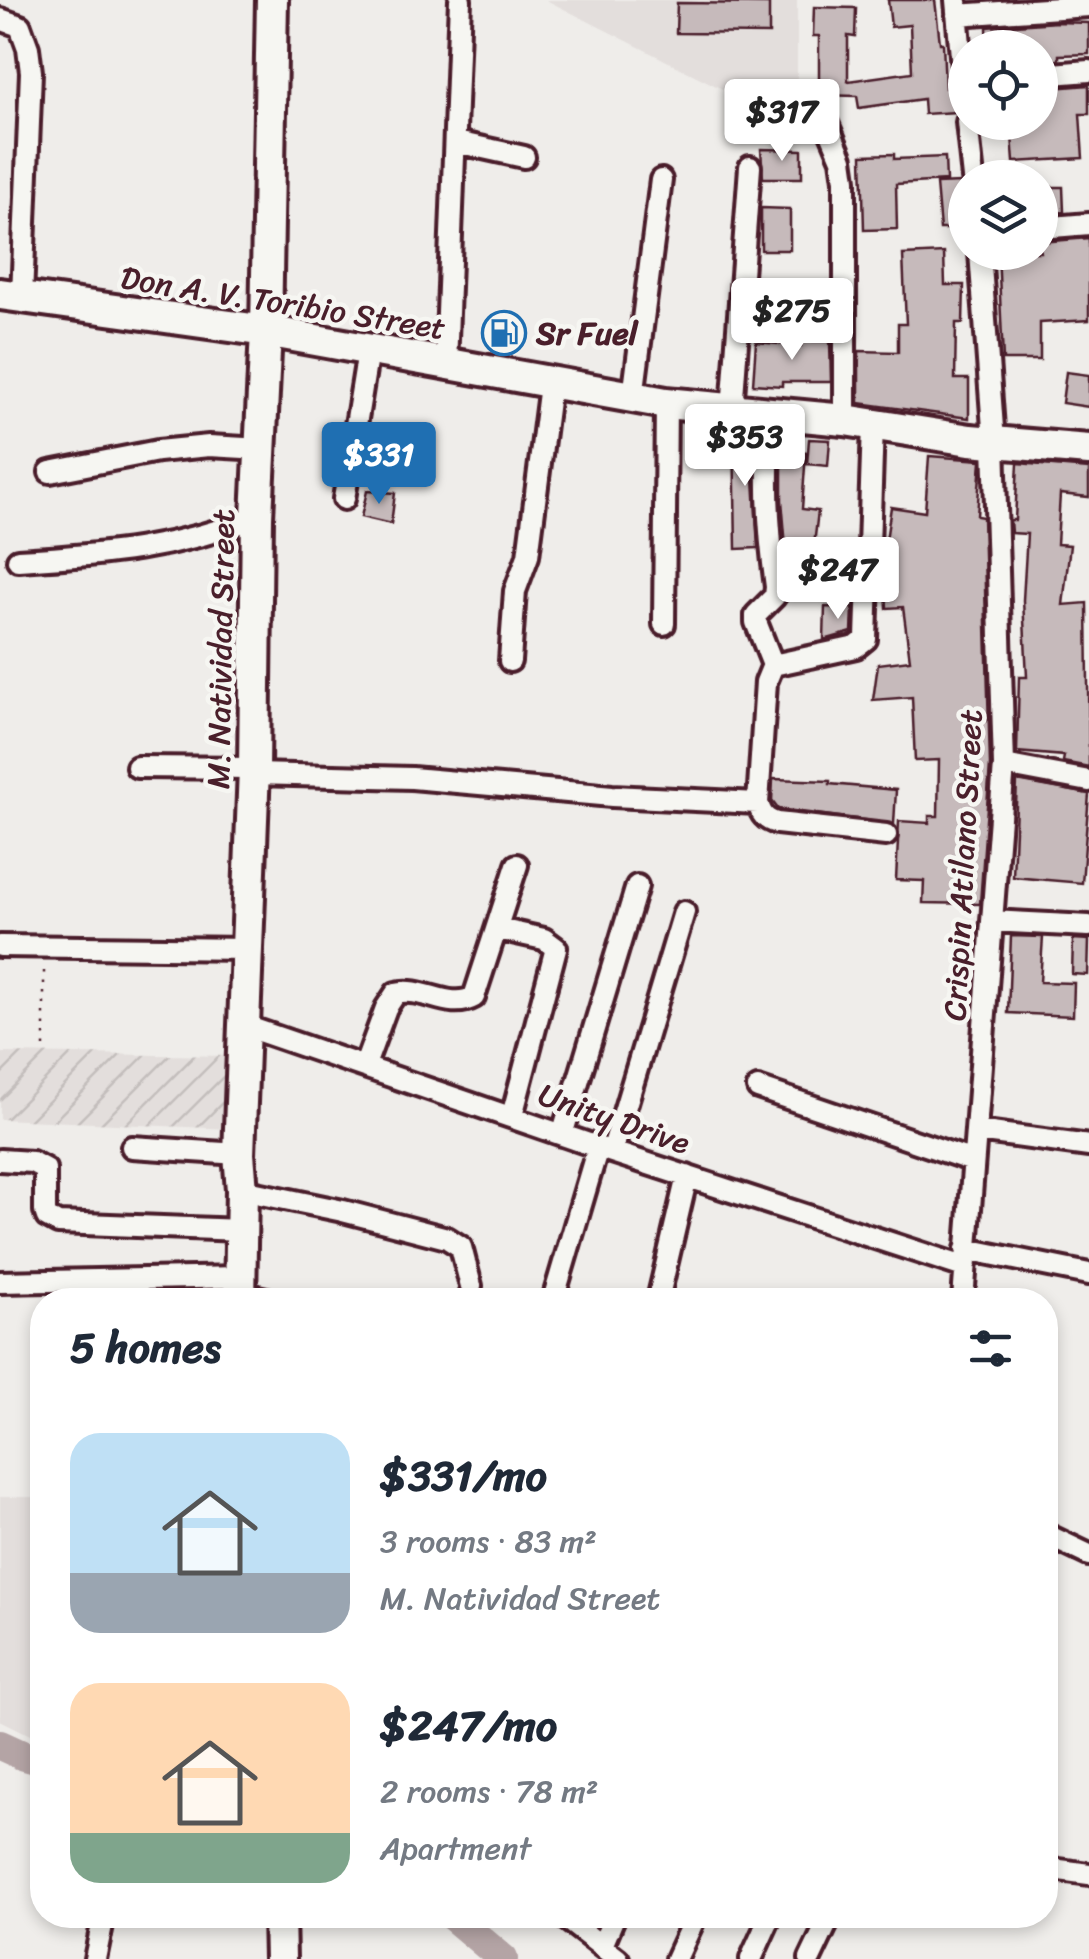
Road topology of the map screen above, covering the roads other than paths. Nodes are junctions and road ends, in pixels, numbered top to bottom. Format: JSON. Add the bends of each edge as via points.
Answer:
{"nodes":[{"id":1,"x":272,"y":0,"type":"edge"},
{"id":2,"x":460,"y":0,"type":"edge"},
{"id":3,"x":1089,"y":6,"type":"edge"},
{"id":4,"x":956,"y":8,"type":"edge"},
{"id":5,"x":0,"y":19,"type":"edge"},
{"id":6,"x":1089,"y":71,"type":"edge"},
{"id":7,"x":1058,"y":73,"type":"edge"},
{"id":8,"x":821,"y":108,"type":"dead end"},
{"id":9,"x":456,"y":142,"type":"junction"},
{"id":10,"x":524,"y":157,"type":"dead end"},
{"id":11,"x":750,"y":167,"type":"dead end"},
{"id":12,"x":661,"y":180,"type":"dead end"},
{"id":13,"x":1089,"y":224,"type":"edge"},
{"id":14,"x":1058,"y":227,"type":"edge"},
{"id":15,"x":981,"y":270,"type":"edge"},
{"id":16,"x":11,"y":295,"type":"edge"},
{"id":17,"x":266,"y":331,"type":"junction"},
{"id":18,"x":368,"y":351,"type":"junction"},
{"id":19,"x":446,"y":365,"type":"junction"},
{"id":20,"x":550,"y":385,"type":"junction"},
{"id":21,"x":633,"y":398,"type":"junction"},
{"id":22,"x":666,"y":403,"type":"junction"},
{"id":23,"x":732,"y":410,"type":"junction"},
{"id":24,"x":772,"y":414,"type":"junction"},
{"id":25,"x":859,"y":422,"type":"junction"},
{"id":26,"x":994,"y":442,"type":"junction"},
{"id":27,"x":262,"y":449,"type":"junction"},
{"id":28,"x":1089,"y":450,"type":"edge"},
{"id":29,"x":50,"y":472,"type":"dead end"},
{"id":30,"x":344,"y":498,"type":"dead end"},
{"id":31,"x":257,"y":516,"type":"junction"},
{"id":32,"x":18,"y":560,"type":"dead end"},
{"id":33,"x":664,"y":624,"type":"dead end"},
{"id":34,"x":510,"y":661,"type":"dead end"},
{"id":35,"x":773,"y":665,"type":"junction"},
{"id":36,"x":1004,"y":765,"type":"junction"},
{"id":37,"x":137,"y":768,"type":"dead end"},
{"id":38,"x":254,"y":771,"type":"junction"},
{"id":39,"x":1089,"y":781,"type":"edge"},
{"id":40,"x":758,"y":803,"type":"junction"},
{"id":41,"x":886,"y":836,"type":"dead end"},
{"id":42,"x":517,"y":866,"type":"dead end"},
{"id":43,"x":636,"y":886,"type":"dead end"},
{"id":44,"x":684,"y":912,"type":"dead end"},
{"id":45,"x":992,"y":921,"type":"junction"},
{"id":46,"x":1089,"y":926,"type":"edge"},
{"id":47,"x":498,"y":929,"type":"junction"},
{"id":48,"x":0,"y":946,"type":"edge"},
{"id":49,"x":248,"y":949,"type":"junction"},
{"id":50,"x":245,"y":1026,"type":"junction"},
{"id":51,"x":365,"y":1064,"type":"junction"},
{"id":52,"x":758,"y":1088,"type":"dead end"},
{"id":53,"x":512,"y":1116,"type":"junction"},
{"id":54,"x":977,"y":1131,"type":"junction"},
{"id":55,"x":562,"y":1134,"type":"junction"},
{"id":56,"x":1089,"y":1146,"type":"edge"},
{"id":57,"x":132,"y":1147,"type":"dead end"},
{"id":58,"x":605,"y":1149,"type":"junction"},
{"id":59,"x":239,"y":1154,"type":"junction"},
{"id":60,"x":0,"y":1160,"type":"edge"},
{"id":61,"x":973,"y":1162,"type":"junction"},
{"id":62,"x":688,"y":1176,"type":"junction"},
{"id":63,"x":242,"y":1190,"type":"junction"},
{"id":64,"x":241,"y":1230,"type":"junction"},
{"id":65,"x":965,"y":1258,"type":"junction"},
{"id":66,"x":1089,"y":1274,"type":"edge"},
{"id":67,"x":0,"y":1282,"type":"edge"},
{"id":68,"x":472,"y":1286,"type":"dead end"},
{"id":69,"x":135,"y":1288,"type":"edge"},
{"id":70,"x":247,"y":1288,"type":"edge"},
{"id":71,"x":557,"y":1288,"type":"edge"},
{"id":72,"x":661,"y":1288,"type":"edge"},
{"id":73,"x":964,"y":1288,"type":"edge"},
{"id":74,"x":1058,"y":1540,"type":"edge"},
{"id":75,"x":1089,"y":1555,"type":"edge"},
{"id":76,"x":1058,"y":1870,"type":"edge"},
{"id":77,"x":1089,"y":1874,"type":"edge"},
{"id":78,"x":101,"y":1928,"type":"edge"},
{"id":79,"x":279,"y":1928,"type":"edge"},
{"id":80,"x":578,"y":1928,"type":"edge"},
{"id":81,"x":613,"y":1928,"type":"edge"},
{"id":82,"x":690,"y":1928,"type":"edge"},
{"id":83,"x":766,"y":1928,"type":"edge"},
{"id":84,"x":824,"y":1928,"type":"edge"},
{"id":85,"x":610,"y":1953,"type":"edge"},
{"id":86,"x":95,"y":1959,"type":"edge"},
{"id":87,"x":280,"y":1959,"type":"edge"},
{"id":88,"x":676,"y":1959,"type":"edge"},
{"id":89,"x":751,"y":1959,"type":"edge"},
{"id":90,"x":810,"y":1959,"type":"edge"}],
"edges":[{"from":1,"to":17,"type":"street","name":"M. Natividad Street"},
{"from":2,"to":9,"type":"street"},
{"from":3,"to":4,"type":"street"},
{"from":5,"to":16,"type":"street","via":[[20,26],[31,72]]},
{"from":6,"to":7,"type":"street"},
{"from":8,"to":25,"type":"street","via":[[845,180]]},
{"from":9,"to":10,"type":"street"},
{"from":9,"to":19,"type":"street"},
{"from":11,"to":23,"type":"street"},
{"from":12,"to":21,"type":"street"},
{"from":13,"to":14,"type":"street"},
{"from":15,"to":26,"type":"street","name":"Crispin Atilano Street"},
{"from":16,"to":17,"type":"street","name":"Don A. V. Toribio Street"},
{"from":17,"to":18,"type":"street","name":"Don A. V. Toribio Street"},
{"from":17,"to":27,"type":"street","name":"M. Natividad Street"},
{"from":18,"to":19,"type":"street","name":"Don A. V. Toribio Street"},
{"from":18,"to":30,"type":"street"},
{"from":19,"to":20,"type":"street","name":"Don A. V. Toribio Street"},
{"from":20,"to":21,"type":"street","name":"Don A. V. Toribio Street"},
{"from":20,"to":34,"type":"street","via":[[528,556],[515,591]]},
{"from":21,"to":22,"type":"street","name":"Don A. V. Toribio Street"},
{"from":22,"to":23,"type":"street","name":"Don A. V. Toribio Street"},
{"from":22,"to":33,"type":"street"},
{"from":23,"to":24,"type":"street","name":"Don A. V. Toribio Street"},
{"from":24,"to":25,"type":"street","name":"Don A. V. Toribio Street"},
{"from":24,"to":35,"type":"street","via":[[768,510],[776,587],[756,622]]},
{"from":25,"to":26,"type":"street","name":"Don A. V. Toribio Street"},
{"from":25,"to":35,"type":"street","via":[[866,639],[856,647]]},
{"from":26,"to":28,"type":"street","name":"Don A. V. Toribio Street"},
{"from":26,"to":36,"type":"street","name":"Crispin Atilano Street"},
{"from":27,"to":29,"type":"street","via":[[158,451]]},
{"from":27,"to":31,"type":"street","name":"M. Natividad Street"},
{"from":31,"to":32,"type":"street","via":[[151,549]]},
{"from":31,"to":38,"type":"street","name":"M. Natividad Street"},
{"from":35,"to":40,"type":"street","via":[[766,682]]},
{"from":36,"to":39,"type":"street"},
{"from":36,"to":45,"type":"street","name":"Crispin Atilano Street"},
{"from":37,"to":38,"type":"street"},
{"from":38,"to":40,"type":"street"},
{"from":38,"to":49,"type":"street","name":"M. Natividad Street"},
{"from":40,"to":41,"type":"street","via":[[776,823]]},
{"from":42,"to":47,"type":"street"},
{"from":43,"to":55,"type":"street"},
{"from":44,"to":58,"type":"street"},
{"from":45,"to":46,"type":"street"},
{"from":45,"to":54,"type":"street","name":"Crispin Atilano Street"},
{"from":47,"to":51,"type":"street","via":[[474,997],[460,1003],[422,992],[396,994]]},
{"from":47,"to":53,"type":"street","via":[[544,938],[556,948]]},
{"from":48,"to":49,"type":"street"},
{"from":49,"to":50,"type":"street","name":"M. Natividad Street"},
{"from":50,"to":51,"type":"street","name":"Unity Drive"},
{"from":50,"to":59,"type":"street","name":"M. Natividad Street"},
{"from":51,"to":53,"type":"street","name":"Unity Drive"},
{"from":52,"to":61,"type":"street"},
{"from":53,"to":55,"type":"street","name":"Unity Drive"},
{"from":54,"to":56,"type":"street"},
{"from":54,"to":61,"type":"street","name":"Crispin Atilano Street"},
{"from":55,"to":58,"type":"street","name":"Unity Drive"},
{"from":57,"to":59,"type":"street"},
{"from":58,"to":62,"type":"street","name":"Unity Drive"},
{"from":58,"to":71,"type":"street"},
{"from":59,"to":63,"type":"street","name":"M. Natividad Street"},
{"from":60,"to":64,"type":"street","via":[[45,1169],[45,1210],[58,1223]]},
{"from":61,"to":65,"type":"street","name":"Crispin Atilano Street"},
{"from":62,"to":65,"type":"street","name":"Unity Drive"},
{"from":62,"to":72,"type":"street"},
{"from":63,"to":64,"type":"street","name":"M. Natividad Street"},
{"from":63,"to":68,"type":"street","via":[[447,1238],[461,1247]]},
{"from":64,"to":70,"type":"street","name":"M. Natividad Street"},
{"from":65,"to":66,"type":"street","name":"Unity Drive"},
{"from":65,"to":73,"type":"street","name":"Crispin Atilano Street"},
{"from":67,"to":69,"type":"street"},
{"from":74,"to":75,"type":"street"},
{"from":76,"to":77,"type":"street"},
{"from":78,"to":86,"type":"street"},
{"from":79,"to":87,"type":"street"},
{"from":80,"to":85,"type":"street"},
{"from":81,"to":85,"type":"street"},
{"from":82,"to":88,"type":"street"},
{"from":83,"to":89,"type":"street"},
{"from":84,"to":90,"type":"street"}]}
